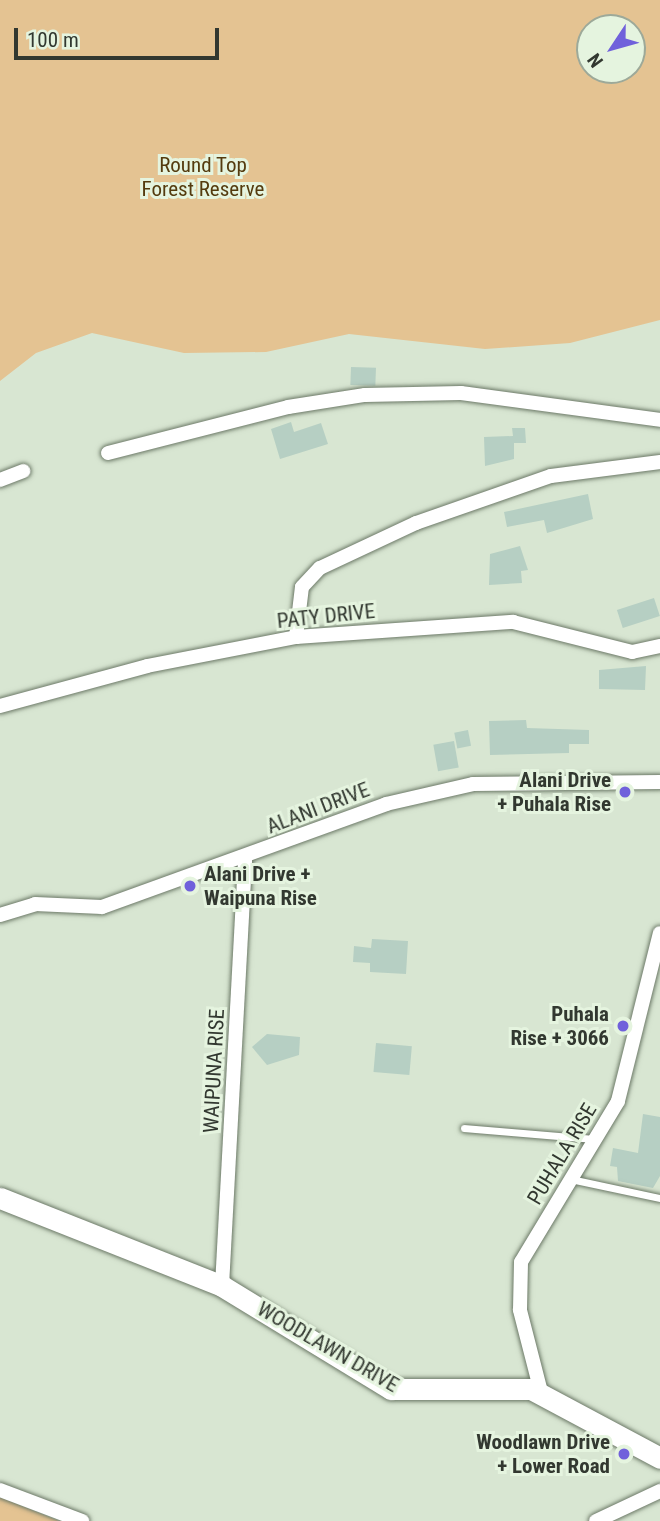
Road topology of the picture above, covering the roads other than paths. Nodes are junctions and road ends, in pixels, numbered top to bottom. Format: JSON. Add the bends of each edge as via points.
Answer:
{"nodes":[{"id":1,"x":660,"y":420,"type":"edge"},
{"id":2,"x":108,"y":453,"type":"dead end"},
{"id":3,"x":660,"y":462,"type":"edge"},
{"id":4,"x":23,"y":471,"type":"dead end"},
{"id":5,"x":0,"y":480,"type":"edge"},
{"id":6,"x":296,"y":637,"type":"junction"},
{"id":7,"x":660,"y":646,"type":"edge"},
{"id":8,"x":0,"y":706,"type":"edge"},
{"id":9,"x":660,"y":782,"type":"edge"},
{"id":10,"x":245,"y":858,"type":"junction"},
{"id":11,"x":0,"y":915,"type":"edge"},
{"id":12,"x":660,"y":933,"type":"edge"},
{"id":13,"x":464,"y":1128,"type":"dead end"},
{"id":14,"x":598,"y":1139,"type":"junction"},
{"id":15,"x":575,"y":1180,"type":"junction"},
{"id":16,"x":0,"y":1198,"type":"edge"},
{"id":17,"x":660,"y":1198,"type":"edge"},
{"id":18,"x":222,"y":1286,"type":"junction"},
{"id":19,"x":541,"y":1392,"type":"junction"},
{"id":20,"x":660,"y":1458,"type":"edge"},
{"id":21,"x":0,"y":1490,"type":"edge"},
{"id":22,"x":660,"y":1491,"type":"edge"},
{"id":23,"x":82,"y":1521,"type":"edge"},
{"id":24,"x":596,"y":1521,"type":"edge"}],
"edges":[{"from":1,"to":2,"type":"street","via":[[461,393],[365,395],[288,407]]},
{"from":3,"to":6,"type":"street","via":[[551,476],[416,523],[320,568],[302,587]]},
{"from":4,"to":5,"type":"street"},
{"from":6,"to":7,"type":"street","name":"PATY DRIVE","via":[[513,622],[632,652]]},
{"from":6,"to":8,"type":"street","name":"PATY DRIVE","via":[[147,666]]},
{"from":9,"to":10,"type":"street","name":"ALANI DRIVE","via":[[473,784],[386,804]]},
{"from":10,"to":11,"type":"street","name":"ALANI DRIVE","via":[[102,907],[35,904]]},
{"from":10,"to":18,"type":"street","name":"WAIPUNA RISE"},
{"from":12,"to":14,"type":"street","name":"PUHALA RISE","via":[[630,1072]]},
{"from":13,"to":14,"type":"lane"},
{"from":14,"to":15,"type":"street","name":"PUHALA RISE"},
{"from":15,"to":17,"type":"lane"},
{"from":15,"to":19,"type":"street","name":"PUHALA RISE","via":[[521,1262],[520,1310]]},
{"from":16,"to":18,"type":"street","name":"WOODLAWN DRIVE"},
{"from":18,"to":19,"type":"street","name":"WOODLAWN DRIVE","via":[[400,1392]]},
{"from":19,"to":20,"type":"street","name":"WOODLAWN DRIVE"},
{"from":21,"to":23,"type":"street"},
{"from":22,"to":24,"type":"street"}]}
